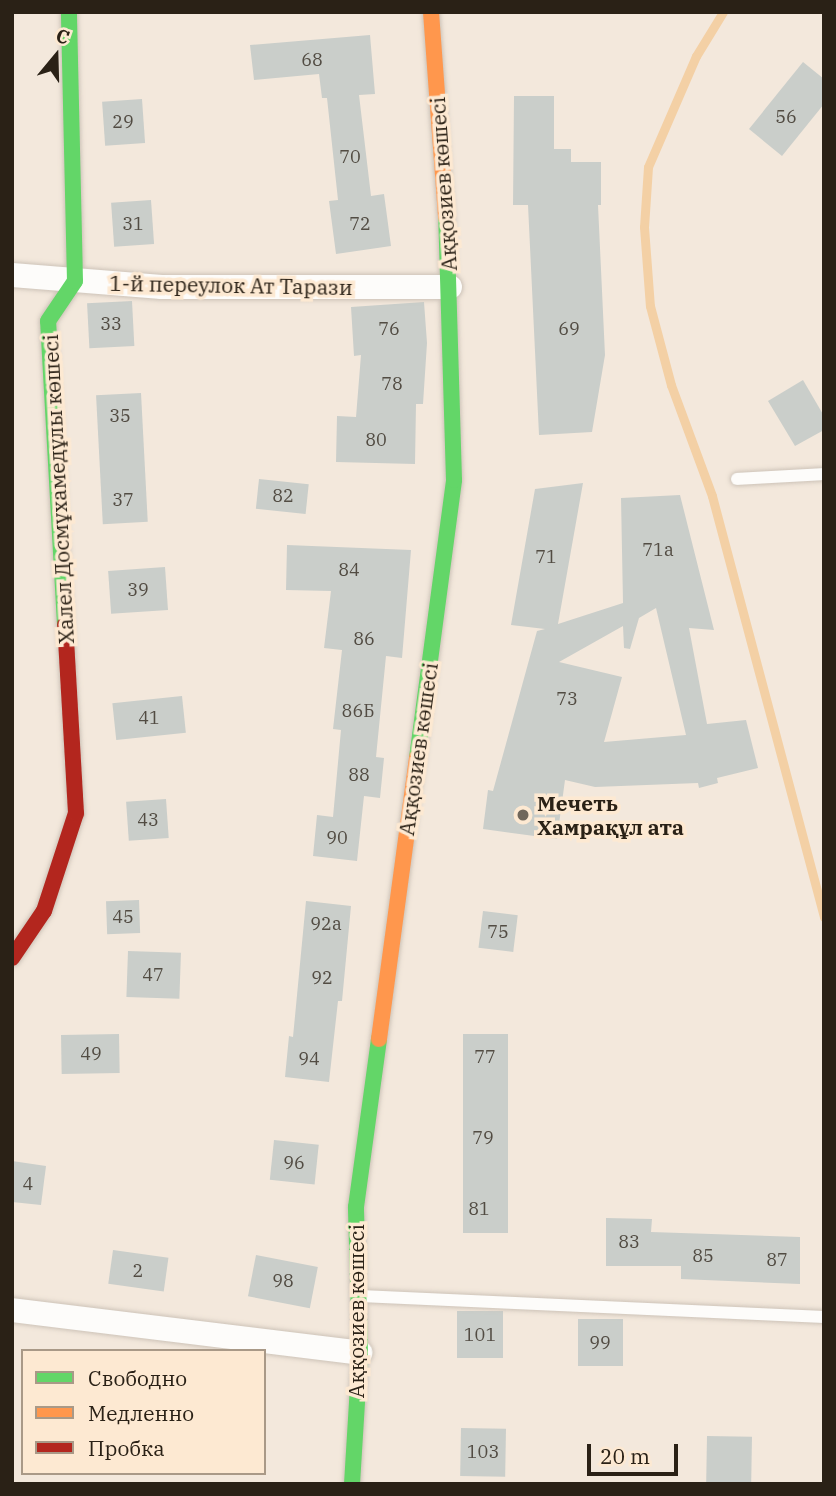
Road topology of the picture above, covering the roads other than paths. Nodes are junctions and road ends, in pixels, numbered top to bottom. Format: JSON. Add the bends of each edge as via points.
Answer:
{"nodes":[{"id":1,"x":69,"y":12,"type":"edge"},
{"id":2,"x":431,"y":12,"type":"edge"},
{"id":3,"x":12,"y":275,"type":"edge"},
{"id":4,"x":75,"y":281,"type":"junction"},
{"id":5,"x":450,"y":287,"type":"junction"},
{"id":6,"x":824,"y":474,"type":"edge"},
{"id":7,"x":737,"y":479,"type":"dead end"},
{"id":8,"x":12,"y":958,"type":"edge"},
{"id":9,"x":357,"y":1296,"type":"junction"},
{"id":10,"x":12,"y":1310,"type":"edge"},
{"id":11,"x":824,"y":1317,"type":"edge"},
{"id":12,"x":360,"y":1353,"type":"junction"},
{"id":13,"x":352,"y":1484,"type":"edge"}],
"edges":[{"from":1,"to":4,"type":"main road"},
{"from":2,"to":5,"type":"main road","name":"Аққозиев көшесі"},
{"from":3,"to":4,"type":"street","name":"1-й переулок Ат Тарази"},
{"from":4,"to":5,"type":"street","name":"1-й переулок Ат Тарази","via":[[162,287]]},
{"from":4,"to":8,"type":"main road","name":"Халел Досмұхамедұлы көшесі","via":[[48,321],[76,813],[44,911]]},
{"from":5,"to":9,"type":"main road","name":"Аққозиев көшесі","via":[[454,480],[356,1207]]},
{"from":6,"to":7,"type":"lane"},
{"from":9,"to":11,"type":"lane"},
{"from":9,"to":12,"type":"main road","name":"Аққозиев көшесі"},
{"from":10,"to":12,"type":"street"},
{"from":12,"to":13,"type":"main road","name":"Аққозиев көшесі"}]}
